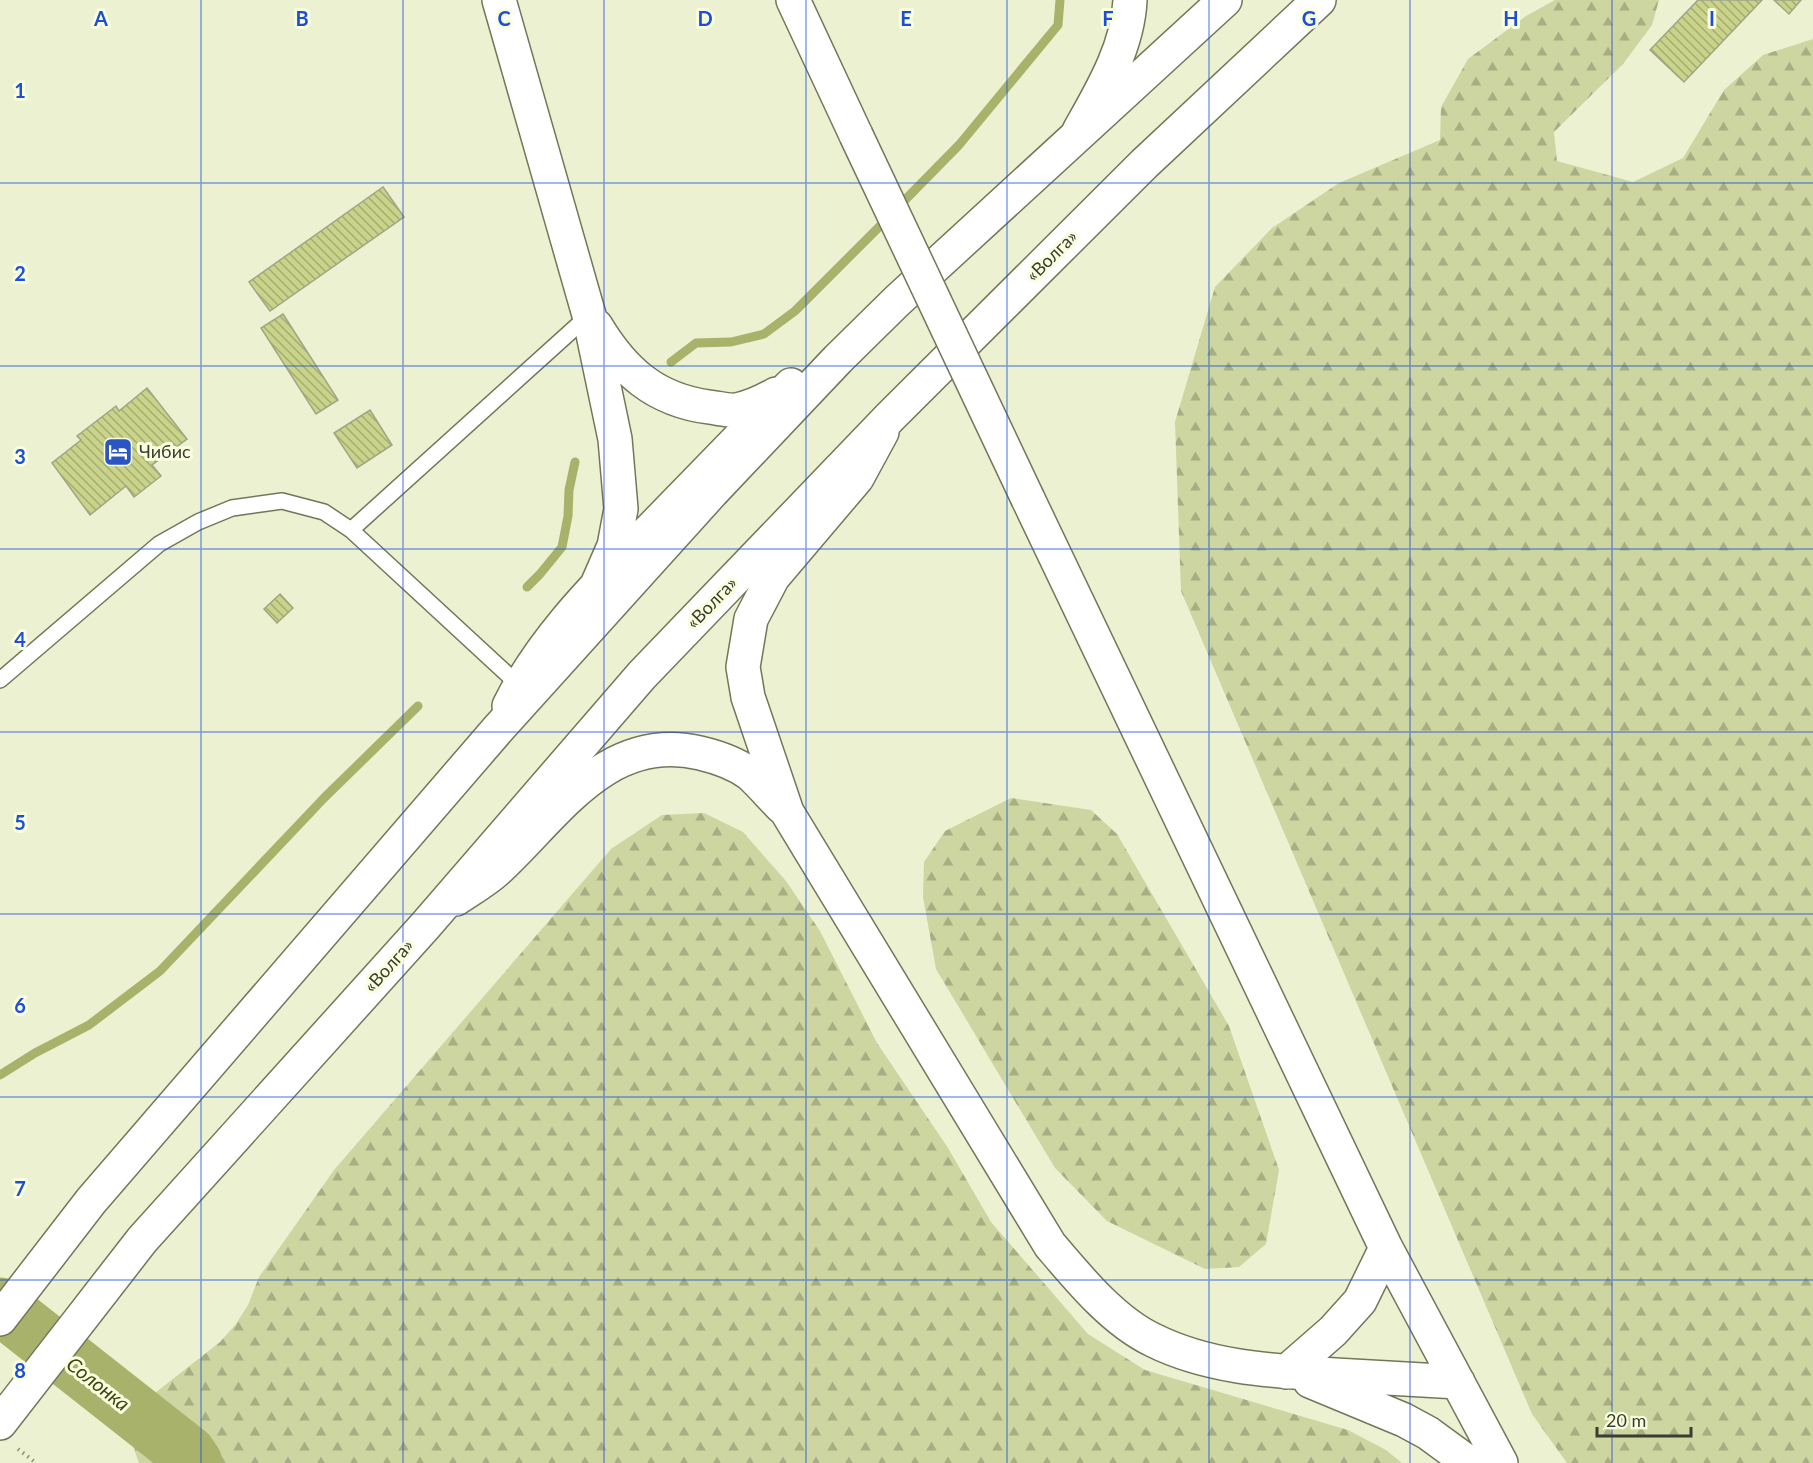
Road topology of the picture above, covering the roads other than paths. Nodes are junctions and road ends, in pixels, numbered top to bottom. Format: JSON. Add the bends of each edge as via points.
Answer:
{"nodes":[{"id":1,"x":499,"y":0,"type":"edge"},
{"id":2,"x":793,"y":0,"type":"edge"},
{"id":3,"x":1130,"y":0,"type":"edge"},
{"id":4,"x":1225,"y":0,"type":"edge"},
{"id":5,"x":1338,"y":0,"type":"edge"},
{"id":6,"x":1310,"y":8,"type":"edge"},
{"id":7,"x":1076,"y":136,"type":"junction"},
{"id":8,"x":589,"y":315,"type":"junction"},
{"id":9,"x":838,"y":359,"type":"junction"},
{"id":10,"x":791,"y":385,"type":"junction"},
{"id":11,"x":890,"y":417,"type":"junction"},
{"id":12,"x":351,"y":530,"type":"junction"},
{"id":13,"x":597,"y":585,"type":"junction"},
{"id":14,"x":0,"y":680,"type":"edge"},
{"id":15,"x":519,"y":685,"type":"junction"},
{"id":16,"x":498,"y":729,"type":"junction"},
{"id":17,"x":787,"y":813,"type":"junction"},
{"id":18,"x":436,"y":913,"type":"junction"},
{"id":19,"x":1386,"y":1248,"type":"junction"},
{"id":20,"x":0,"y":1319,"type":"edge"},
{"id":21,"x":1286,"y":1372,"type":"junction"},
{"id":22,"x":1458,"y":1382,"type":"junction"},
{"id":23,"x":0,"y":1424,"type":"edge"},
{"id":24,"x":1469,"y":1463,"type":"edge"},
{"id":25,"x":1501,"y":1463,"type":"edge"}],
"edges":[{"from":1,"to":8,"type":"main road"},
{"from":2,"to":19,"type":"main road","bridge":true},
{"from":3,"to":7,"type":"main road","via":[[1114,65]]},
{"from":4,"to":7,"type":"main road"},
{"from":5,"to":6,"type":"lane"},
{"from":6,"to":11,"type":"main road","name":"«Волга»","via":[[1144,164]]},
{"from":7,"to":9,"type":"main road"},
{"from":8,"to":10,"type":"main road","via":[[628,370],[675,400],[735,410]]},
{"from":8,"to":12,"type":"lane"},
{"from":8,"to":13,"type":"main road","via":[[615,439],[621,509],[614,546]]},
{"from":9,"to":10,"type":"main road"},
{"from":9,"to":16,"type":"main road"},
{"from":10,"to":13,"type":"main road"},
{"from":11,"to":17,"type":"main road","via":[[857,478],[773,577],[751,619],[743,667],[748,697]]},
{"from":11,"to":18,"type":"main road","name":"«Волга»","via":[[642,675]]},
{"from":12,"to":14,"type":"lane","via":[[324,512],[282,501],[232,508],[198,522],[159,544]]},
{"from":12,"to":15,"type":"lane"},
{"from":13,"to":15,"type":"main road","via":[[547,644]]},
{"from":15,"to":16,"type":"main road"},
{"from":16,"to":20,"type":"main road","via":[[91,1201]]},
{"from":17,"to":18,"type":"main road","via":[[750,774],[734,764],[685,749],[647,751],[596,774],[543,821],[496,871]]},
{"from":17,"to":21,"type":"main road","via":[[1050,1245],[1079,1279],[1125,1322],[1151,1340],[1222,1363]]},
{"from":18,"to":23,"type":"main road","name":"«Волга»","via":[[142,1240]]},
{"from":19,"to":21,"type":"main road","via":[[1360,1301]]},
{"from":19,"to":22,"type":"main road"},
{"from":21,"to":22,"type":"main road"},
{"from":21,"to":24,"type":"main road","via":[[1404,1420]]},
{"from":22,"to":25,"type":"main road"}]}
